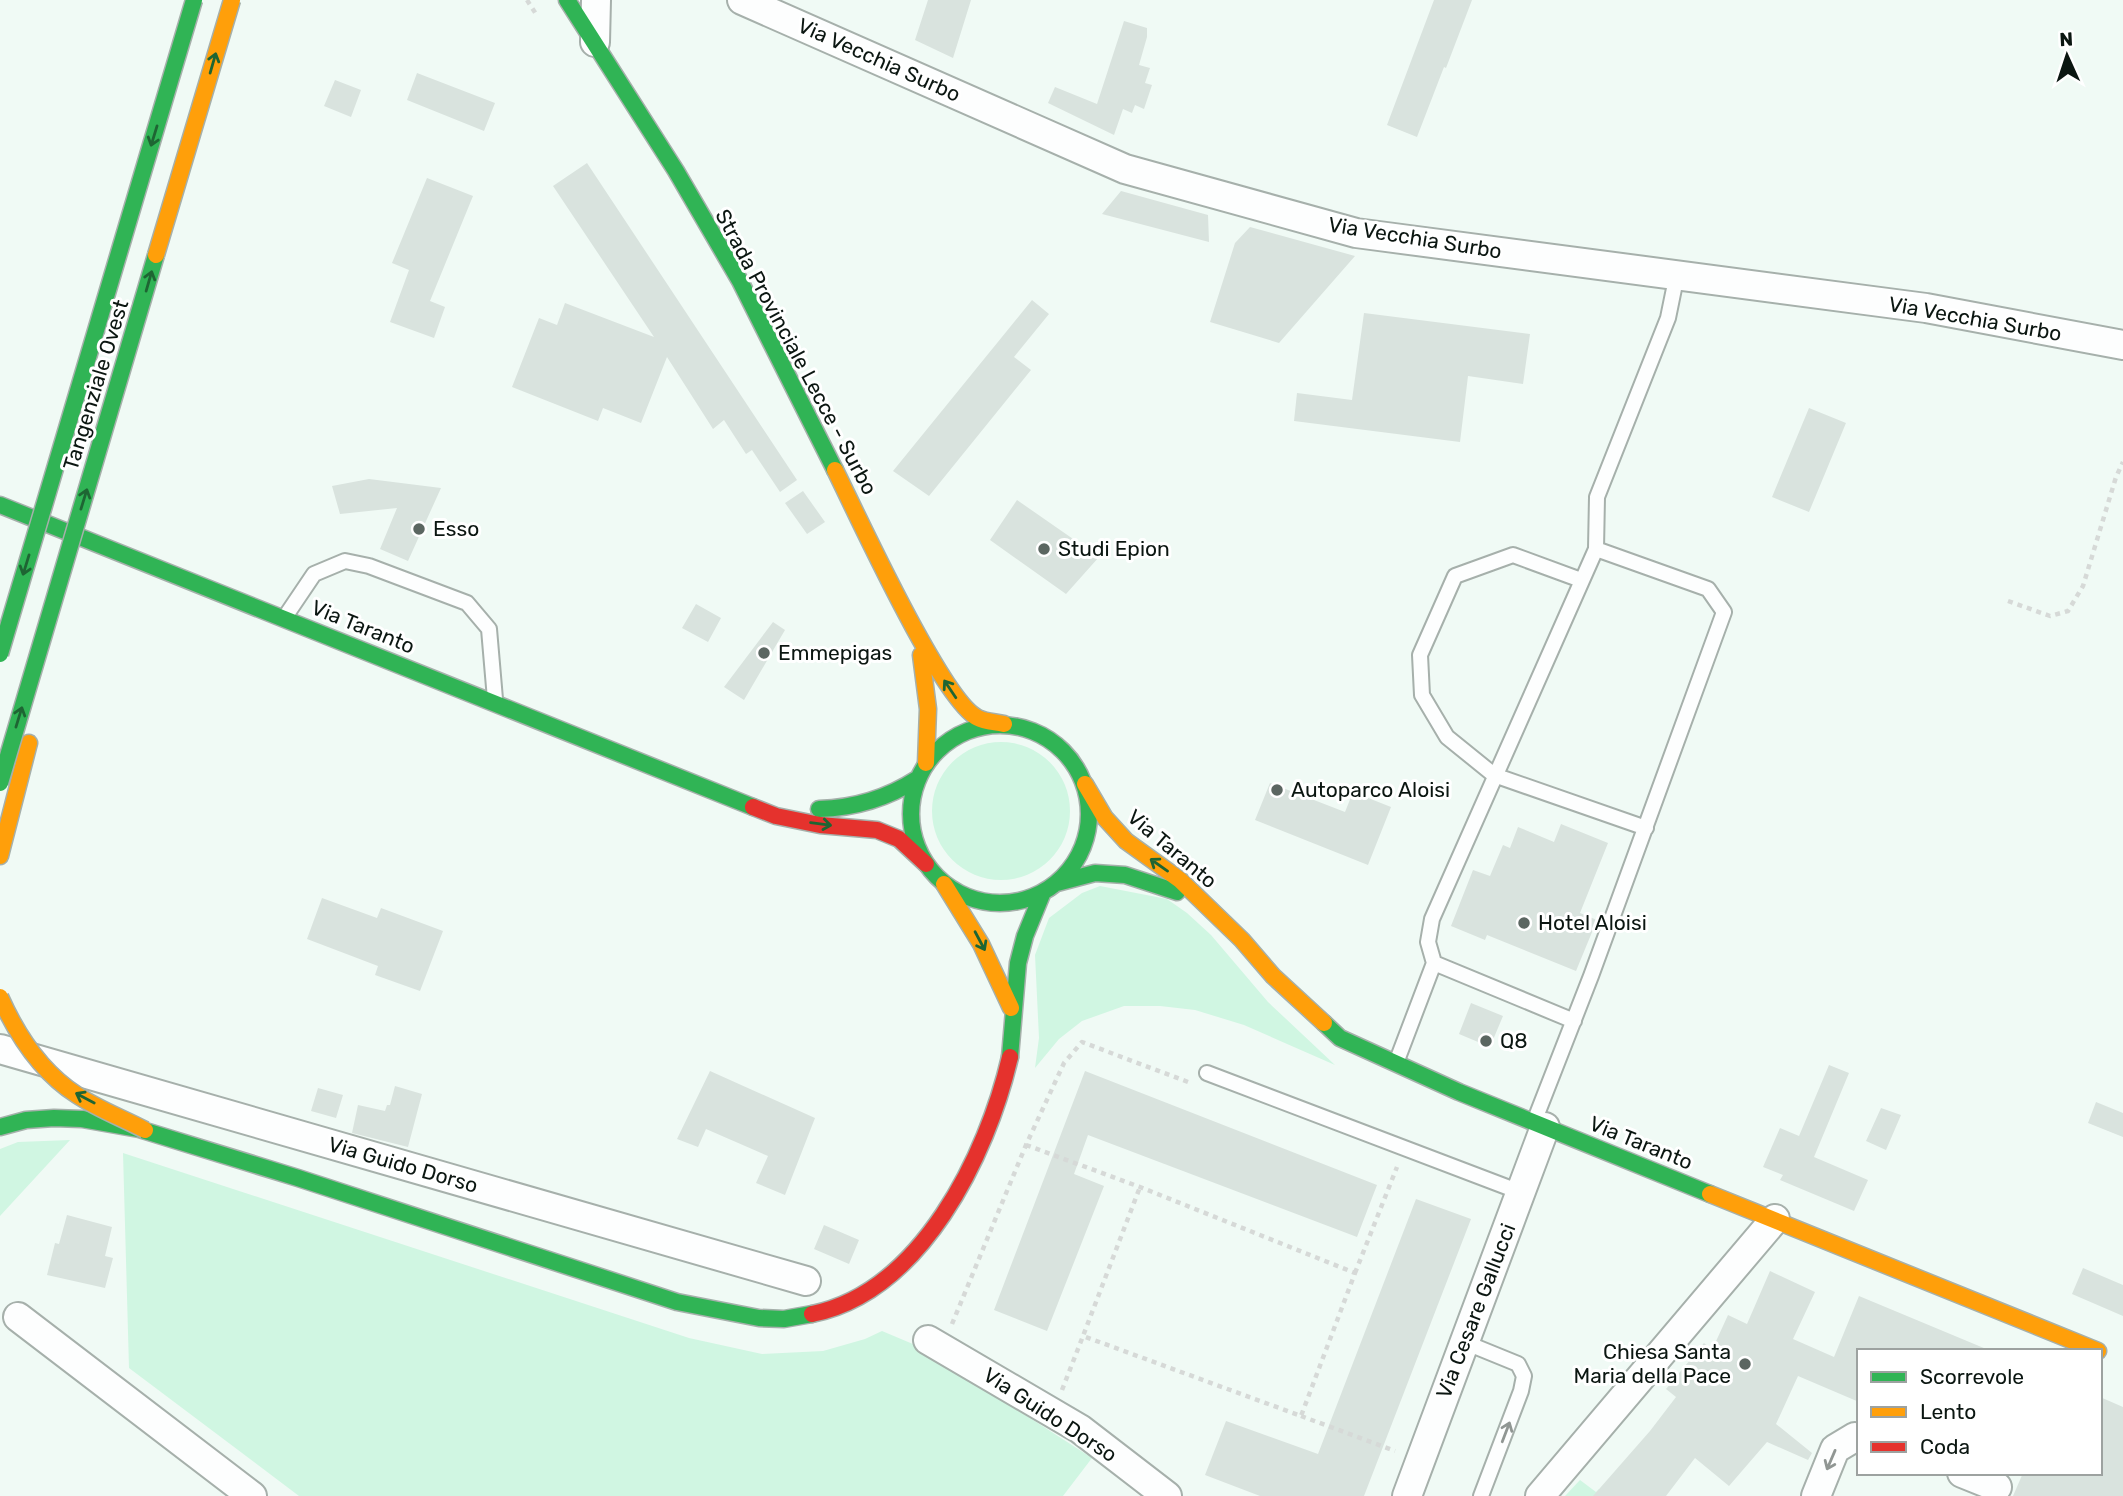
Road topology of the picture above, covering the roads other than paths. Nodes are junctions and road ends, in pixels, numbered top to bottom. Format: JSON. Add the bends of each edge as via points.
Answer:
{"nodes":[{"id":1,"x":194,"y":0,"type":"edge"},
{"id":2,"x":232,"y":0,"type":"edge"},
{"id":3,"x":567,"y":0,"type":"edge"},
{"id":4,"x":596,"y":0,"type":"edge"},
{"id":5,"x":742,"y":0,"type":"edge"},
{"id":6,"x":595,"y":42,"type":"junction"},
{"id":7,"x":1677,"y":274,"type":"junction"},
{"id":8,"x":2123,"y":345,"type":"edge"},
{"id":9,"x":0,"y":505,"type":"edge"},
{"id":10,"x":1596,"y":548,"type":"junction"},
{"id":11,"x":61,"y":576,"type":"junction"},
{"id":12,"x":1581,"y":580,"type":"junction"},
{"id":13,"x":284,"y":618,"type":"junction"},
{"id":14,"x":912,"y":623,"type":"junction"},
{"id":15,"x":0,"y":654,"type":"edge"},
{"id":16,"x":495,"y":702,"type":"junction"},
{"id":17,"x":1004,"y":724,"type":"junction"},
{"id":18,"x":926,"y":762,"type":"junction"},
{"id":19,"x":1494,"y":775,"type":"junction"},
{"id":20,"x":917,"y":779,"type":"junction"},
{"id":21,"x":0,"y":783,"type":"edge"},
{"id":22,"x":1085,"y":784,"type":"junction"},
{"id":23,"x":710,"y":788,"type":"junction"},
{"id":24,"x":1646,"y":828,"type":"junction"},
{"id":25,"x":0,"y":856,"type":"edge"},
{"id":26,"x":926,"y":864,"type":"junction"},
{"id":27,"x":1057,"y":883,"type":"junction"},
{"id":28,"x":944,"y":884,"type":"junction"},
{"id":29,"x":1043,"y":892,"type":"junction"},
{"id":30,"x":1211,"y":909,"type":"junction"},
{"id":31,"x":1434,"y":963,"type":"junction"},
{"id":32,"x":0,"y":997,"type":"edge"},
{"id":33,"x":1013,"y":1013,"type":"junction"},
{"id":34,"x":1574,"y":1021,"type":"junction"},
{"id":35,"x":0,"y":1049,"type":"edge"},
{"id":36,"x":1396,"y":1065,"type":"junction"},
{"id":37,"x":1207,"y":1073,"type":"dead end"},
{"id":38,"x":1539,"y":1125,"type":"junction"},
{"id":39,"x":0,"y":1127,"type":"edge"},
{"id":40,"x":145,"y":1130,"type":"junction"},
{"id":41,"x":1520,"y":1192,"type":"junction"},
{"id":42,"x":1775,"y":1219,"type":"junction"},
{"id":43,"x":806,"y":1282,"type":"dead end"},
{"id":44,"x":18,"y":1317,"type":"dead end"},
{"id":45,"x":1464,"y":1342,"type":"junction"},
{"id":46,"x":935,"y":1344,"type":"road end"},
{"id":47,"x":2057,"y":1344,"type":"edge"},
{"id":48,"x":2083,"y":1349,"type":"edge"},
{"id":49,"x":1857,"y":1438,"type":"edge"},
{"id":50,"x":1968,"y":1475,"type":"edge"},
{"id":51,"x":1998,"y":1485,"type":"edge"},
{"id":52,"x":252,"y":1496,"type":"edge"},
{"id":53,"x":1167,"y":1496,"type":"edge"},
{"id":54,"x":1406,"y":1496,"type":"edge"},
{"id":55,"x":1481,"y":1496,"type":"edge"},
{"id":56,"x":1540,"y":1496,"type":"edge"},
{"id":57,"x":1816,"y":1496,"type":"edge"}],
"edges":[{"from":1,"to":15,"type":"main road","name":"Tangenziale Ovest","one_way":true,"bridge":true},
{"from":11,"to":2,"type":"main road","name":"Tangenziale Ovest","one_way":true,"bridge":true},
{"from":3,"to":6,"type":"main road","name":"Strada Provinciale Lecce - Surbo"},
{"from":4,"to":6,"type":"street"},
{"from":5,"to":7,"type":"street","name":"Via Vecchia Surbo","via":[[1125,169],[1356,233]]},
{"from":6,"to":14,"type":"main road","name":"Strada Provinciale Lecce - Surbo","via":[[740,281]]},
{"from":7,"to":8,"type":"street","name":"Via Vecchia Surbo","via":[[1926,308]]},
{"from":7,"to":10,"type":"lane","via":[[1668,318],[1598,496]]},
{"from":9,"to":13,"type":"main road","name":"Via Taranto"},
{"from":10,"to":12,"type":"lane"},
{"from":10,"to":24,"type":"lane","via":[[1708,589],[1724,612]]},
{"from":21,"to":11,"type":"main road","name":"Tangenziale Ovest","one_way":true,"bridge":true},
{"from":11,"to":25,"type":"main road","bridge":true,"via":[[58,632]]},
{"from":12,"to":19,"type":"lane"},
{"from":12,"to":19,"type":"lane","via":[[1513,555],[1455,576],[1420,655],[1422,695],[1447,737]]},
{"from":13,"to":16,"type":"main road","name":"Via Taranto"},
{"from":13,"to":16,"type":"lane","via":[[314,574],[345,561],[467,603],[489,629]]},
{"from":17,"to":14,"type":"main road","name":"Strada Provinciale Lecce - Surbo","one_way":true,"via":[[976,718],[961,704]]},
{"from":14,"to":18,"type":"main road","name":"Strada Provinciale Lecce - Surbo","via":[[928,689]]},
{"from":16,"to":23,"type":"main road","name":"Via Taranto"},
{"from":17,"to":18,"type":"main road","name":"Via Taranto","via":[[967,730],[938,748]]},
{"from":17,"to":22,"type":"main road","name":"Via Taranto","via":[[1049,739],[1074,763]]},
{"from":18,"to":20,"type":"main road","name":"Via Taranto"},
{"from":19,"to":24,"type":"lane"},
{"from":19,"to":31,"type":"lane","via":[[1432,919],[1428,942]]},
{"from":20,"to":23,"type":"main road","name":"Via Taranto","via":[[897,793],[847,808],[777,805]]},
{"from":20,"to":26,"type":"main road","name":"Via Taranto","via":[[911,804],[912,832]]},
{"from":22,"to":27,"type":"main road","name":"Via Taranto","via":[[1090,810],[1084,846]]},
{"from":30,"to":22,"type":"main road","name":"Via Taranto","one_way":true,"via":[[1126,841],[1105,818]]},
{"from":23,"to":26,"type":"main road","name":"Via Taranto","one_way":true,"via":[[776,816],[877,830],[899,839]]},
{"from":24,"to":34,"type":"lane"},
{"from":26,"to":28,"type":"main road","name":"Via Taranto"},
{"from":27,"to":29,"type":"main road","name":"Via Taranto"},
{"from":27,"to":30,"type":"main road","name":"Via Taranto","via":[[1095,873],[1125,875],[1178,892]]},
{"from":28,"to":29,"type":"main road","name":"Via Taranto","via":[[971,898],[995,903]]},
{"from":28,"to":33,"type":"main road","one_way":true,"via":[[982,943]]},
{"from":29,"to":33,"type":"main road","via":[[1018,961]]},
{"from":30,"to":36,"type":"main road","name":"Via Taranto","via":[[1273,976],[1340,1038]]},
{"from":31,"to":34,"type":"lane"},
{"from":31,"to":36,"type":"lane"},
{"from":40,"to":32,"type":"main road","one_way":true,"bridge":true,"via":[[69,1090],[30,1054]]},
{"from":33,"to":40,"type":"main road","via":[[1012,1047],[983,1138],[943,1214],[914,1255],[881,1285],[837,1309],[789,1319],[756,1318],[654,1296]]},
{"from":34,"to":38,"type":"lane"},
{"from":35,"to":43,"type":"street","name":"Via Guido Dorso"},
{"from":36,"to":38,"type":"main road","name":"Via Taranto"},
{"from":37,"to":41,"type":"lane"},
{"from":38,"to":41,"type":"street","name":"Via Cesare Gallucci"},
{"from":38,"to":42,"type":"main road","name":"Via Taranto"},
{"from":39,"to":40,"type":"main road","via":[[21,1120],[66,1118]]},
{"from":41,"to":45,"type":"street","name":"Via Cesare Gallucci"},
{"from":42,"to":47,"type":"main road","name":"Via Taranto"},
{"from":42,"to":56,"type":"street"},
{"from":44,"to":52,"type":"street"},
{"from":45,"to":54,"type":"street","name":"Via Cesare Gallucci"},
{"from":55,"to":45,"type":"lane","one_way":true,"via":[[1524,1376],[1518,1364]]},
{"from":46,"to":53,"type":"street","name":"Via Guido Dorso","via":[[1080,1429]]},
{"from":47,"to":48,"type":"main road","name":"Via Taranto"},
{"from":49,"to":57,"type":"street","one_way":true,"via":[[1835,1449]]},
{"from":50,"to":51,"type":"street"}]}
